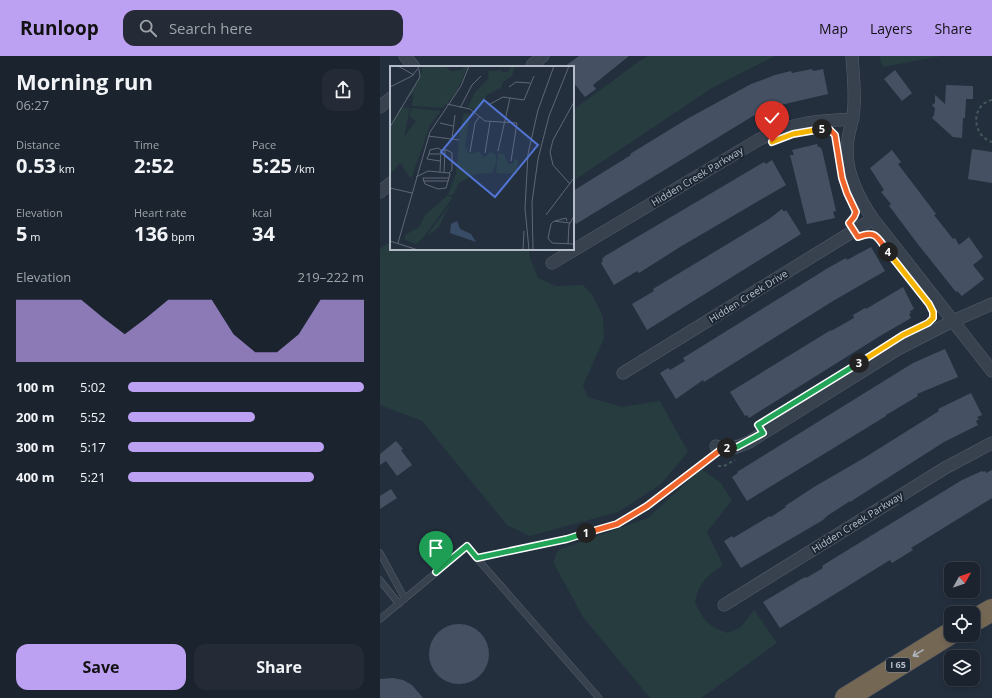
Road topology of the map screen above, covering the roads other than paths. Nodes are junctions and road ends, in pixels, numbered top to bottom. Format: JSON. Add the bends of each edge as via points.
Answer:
{"nodes":[{"id":1,"x":405,"y":56,"type":"edge"},
{"id":2,"x":543,"y":56,"type":"edge"},
{"id":3,"x":852,"y":56,"type":"edge"},
{"id":4,"x":530,"y":63,"type":"edge"},
{"id":5,"x":413,"y":66,"type":"edge"},
{"id":6,"x":390,"y":99,"type":"edge"},
{"id":7,"x":380,"y":107,"type":"edge"},
{"id":8,"x":853,"y":119,"type":"junction"},
{"id":9,"x":390,"y":184,"type":"edge"},
{"id":10,"x":380,"y":192,"type":"edge"},
{"id":11,"x":873,"y":220,"type":"junction"},
{"id":12,"x":574,"y":250,"type":"edge"},
{"id":13,"x":574,"y":250,"type":"edge"},
{"id":14,"x":552,"y":263,"type":"dead end"},
{"id":15,"x":992,"y":304,"type":"edge"},
{"id":16,"x":953,"y":321,"type":"junction"},
{"id":17,"x":992,"y":371,"type":"edge"},
{"id":18,"x":623,"y":373,"type":"dead end"},
{"id":19,"x":992,"y":443,"type":"edge"},
{"id":20,"x":720,"y":447,"type":"joint"},
{"id":21,"x":380,"y":553,"type":"edge"},
{"id":22,"x":477,"y":558,"type":"junction"},
{"id":23,"x":380,"y":580,"type":"edge"},
{"id":24,"x":405,"y":598,"type":"junction"},
{"id":25,"x":399,"y":604,"type":"junction"},
{"id":26,"x":724,"y":605,"type":"dead end"},
{"id":27,"x":992,"y":610,"type":"edge"},
{"id":28,"x":980,"y":617,"type":"edge"},
{"id":29,"x":380,"y":619,"type":"edge"},
{"id":30,"x":944,"y":637,"type":"edge"},
{"id":31,"x":599,"y":698,"type":"edge"},
{"id":32,"x":846,"y":698,"type":"edge"}],
"edges":[{"from":1,"to":5,"type":"street"},
{"from":2,"to":4,"type":"street"},
{"from":3,"to":8,"type":"street","via":[[855,83]]},
{"from":6,"to":7,"type":"street"},
{"from":8,"to":11,"type":"street","via":[[847,156],[850,173],[854,187]]},
{"from":8,"to":13,"type":"street","name":"Hidden Creek Parkway","via":[[808,122],[776,131]]},
{"from":9,"to":10,"type":"street"},
{"from":11,"to":16,"type":"street"},
{"from":11,"to":18,"type":"street","name":"Hidden Creek Drive"},
{"from":12,"to":14,"type":"street","name":"Hidden Creek Parkway"},
{"from":15,"to":16,"type":"street"},
{"from":16,"to":17,"type":"street"},
{"from":16,"to":20,"type":"street","via":[[898,349],[749,442],[737,447]]},
{"from":19,"to":26,"type":"street","name":"Hidden Creek Parkway","via":[[945,468]]},
{"from":20,"to":22,"type":"lane","via":[[647,506],[617,524],[567,539]]},
{"from":21,"to":24,"type":"lane"},
{"from":22,"to":24,"type":"lane","via":[[467,546]]},
{"from":22,"to":31,"type":"lane"},
{"from":23,"to":25,"type":"lane"},
{"from":24,"to":25,"type":"lane"},
{"from":25,"to":29,"type":"lane"},
{"from":27,"to":28,"type":"highway"},
{"from":30,"to":32,"type":"highway","number":"I 65","one_way":true}]}
